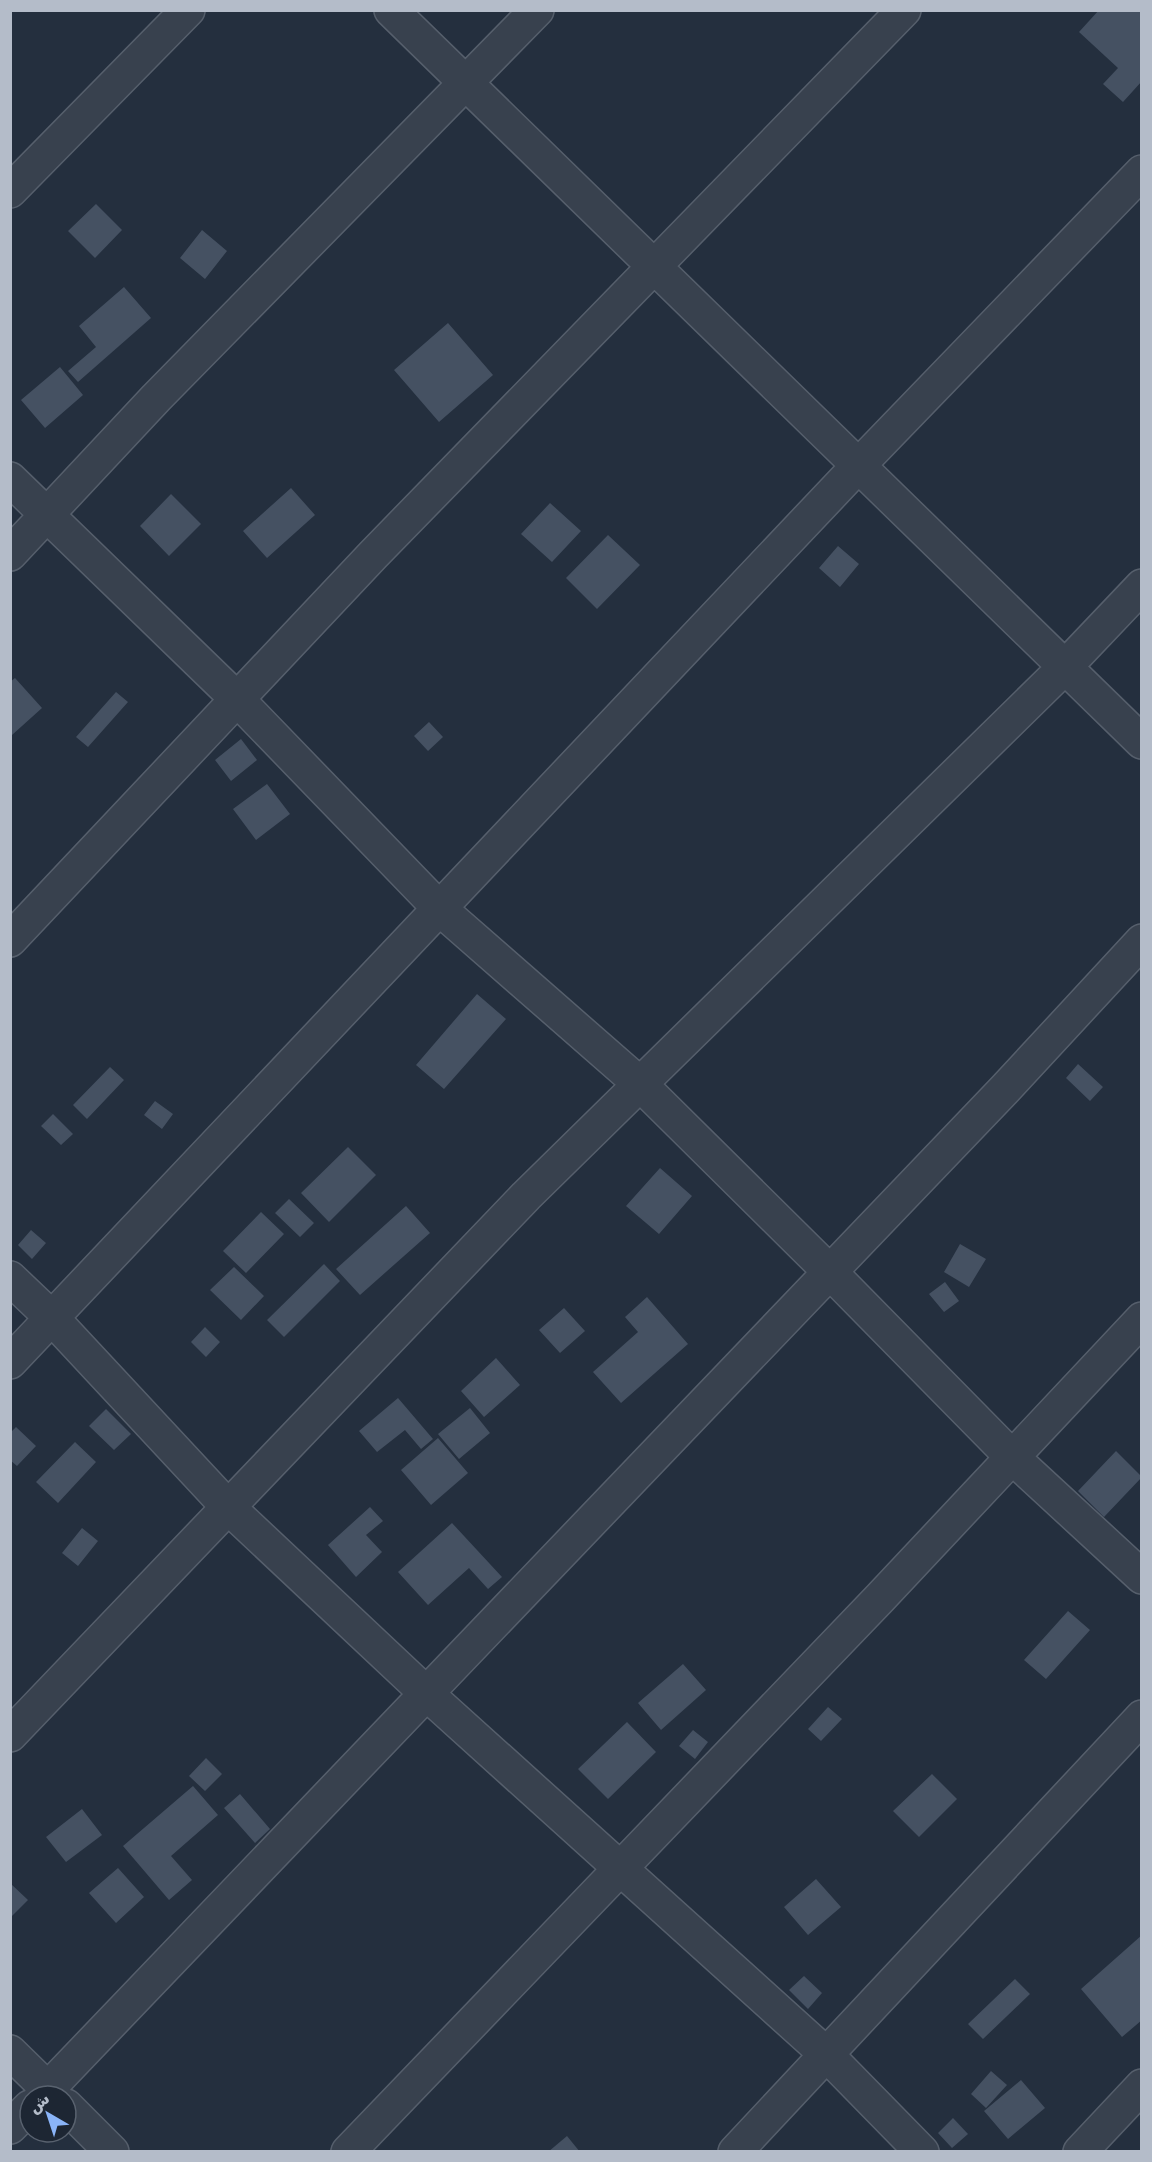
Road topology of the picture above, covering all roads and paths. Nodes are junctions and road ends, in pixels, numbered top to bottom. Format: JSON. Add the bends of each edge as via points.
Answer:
{"nodes":[{"id":1,"x":188,"y":10,"type":"edge"},
{"id":2,"x":391,"y":10,"type":"edge"},
{"id":3,"x":537,"y":10,"type":"edge"},
{"id":4,"x":904,"y":10,"type":"edge"},
{"id":5,"x":467,"y":84,"type":"junction"},
{"id":6,"x":1142,"y":172,"type":"edge"},
{"id":7,"x":10,"y":191,"type":"edge"},
{"id":8,"x":654,"y":266,"type":"junction"},
{"id":9,"x":858,"y":466,"type":"junction"},
{"id":10,"x":10,"y":479,"type":"edge"},
{"id":11,"x":46,"y":516,"type":"junction"},
{"id":12,"x":10,"y":554,"type":"edge"},
{"id":13,"x":1142,"y":586,"type":"edge"},
{"id":14,"x":1065,"y":667,"type":"junction"},
{"id":15,"x":237,"y":699,"type":"junction"},
{"id":16,"x":1142,"y":742,"type":"edge"},
{"id":17,"x":440,"y":909,"type":"junction"},
{"id":18,"x":10,"y":939,"type":"edge"},
{"id":19,"x":1142,"y":941,"type":"edge"},
{"id":20,"x":640,"y":1084,"type":"junction"},
{"id":21,"x":830,"y":1272,"type":"junction"},
{"id":22,"x":10,"y":1278,"type":"edge"},
{"id":23,"x":52,"y":1318,"type":"junction"},
{"id":24,"x":1142,"y":1319,"type":"edge"},
{"id":25,"x":10,"y":1362,"type":"edge"},
{"id":26,"x":1012,"y":1457,"type":"junction"},
{"id":27,"x":228,"y":1507,"type":"junction"},
{"id":28,"x":1142,"y":1577,"type":"edge"},
{"id":29,"x":427,"y":1694,"type":"junction"},
{"id":30,"x":1142,"y":1717,"type":"edge"},
{"id":31,"x":10,"y":1735,"type":"edge"},
{"id":32,"x":622,"y":1868,"type":"junction"},
{"id":33,"x":10,"y":2052,"type":"edge"},
{"id":34,"x":826,"y":2054,"type":"junction"},
{"id":35,"x":36,"y":2084,"type":"edge"},
{"id":36,"x":62,"y":2084,"type":"edge"},
{"id":37,"x":1142,"y":2086,"type":"edge"},
{"id":38,"x":78,"y":2123,"type":"edge"},
{"id":39,"x":112,"y":2151,"type":"edge"},
{"id":40,"x":348,"y":2151,"type":"edge"},
{"id":41,"x":735,"y":2151,"type":"edge"},
{"id":42,"x":922,"y":2151,"type":"edge"},
{"id":43,"x":1080,"y":2151,"type":"edge"}],
"edges":[{"from":1,"to":7,"type":"street"},
{"from":2,"to":5,"type":"street"},
{"from":3,"to":5,"type":"street"},
{"from":4,"to":8,"type":"street"},
{"from":5,"to":8,"type":"street"},
{"from":5,"to":11,"type":"street","via":[[156,398]]},
{"from":6,"to":9,"type":"street"},
{"from":8,"to":9,"type":"street"},
{"from":8,"to":15,"type":"street"},
{"from":9,"to":14,"type":"street"},
{"from":9,"to":17,"type":"street"},
{"from":10,"to":11,"type":"street"},
{"from":11,"to":12,"type":"street"},
{"from":11,"to":15,"type":"street"},
{"from":13,"to":14,"type":"street"},
{"from":14,"to":16,"type":"street"},
{"from":14,"to":20,"type":"street"},
{"from":15,"to":17,"type":"street"},
{"from":15,"to":18,"type":"street"},
{"from":17,"to":20,"type":"street"},
{"from":17,"to":23,"type":"street"},
{"from":19,"to":21,"type":"street"},
{"from":20,"to":21,"type":"street"},
{"from":20,"to":27,"type":"street","via":[[526,1196]]},
{"from":21,"to":26,"type":"street"},
{"from":21,"to":29,"type":"street"},
{"from":22,"to":23,"type":"street"},
{"from":23,"to":25,"type":"street"},
{"from":23,"to":27,"type":"street"},
{"from":24,"to":26,"type":"street"},
{"from":26,"to":28,"type":"street"},
{"from":26,"to":32,"type":"street"},
{"from":27,"to":29,"type":"street"},
{"from":27,"to":31,"type":"street"},
{"from":29,"to":32,"type":"street"},
{"from":29,"to":36,"type":"street"},
{"from":30,"to":34,"type":"street"},
{"from":32,"to":34,"type":"street"},
{"from":32,"to":40,"type":"street"},
{"from":33,"to":35,"type":"street"},
{"from":34,"to":41,"type":"street"},
{"from":34,"to":42,"type":"street"},
{"from":37,"to":43,"type":"street"},
{"from":38,"to":39,"type":"street"}]}
